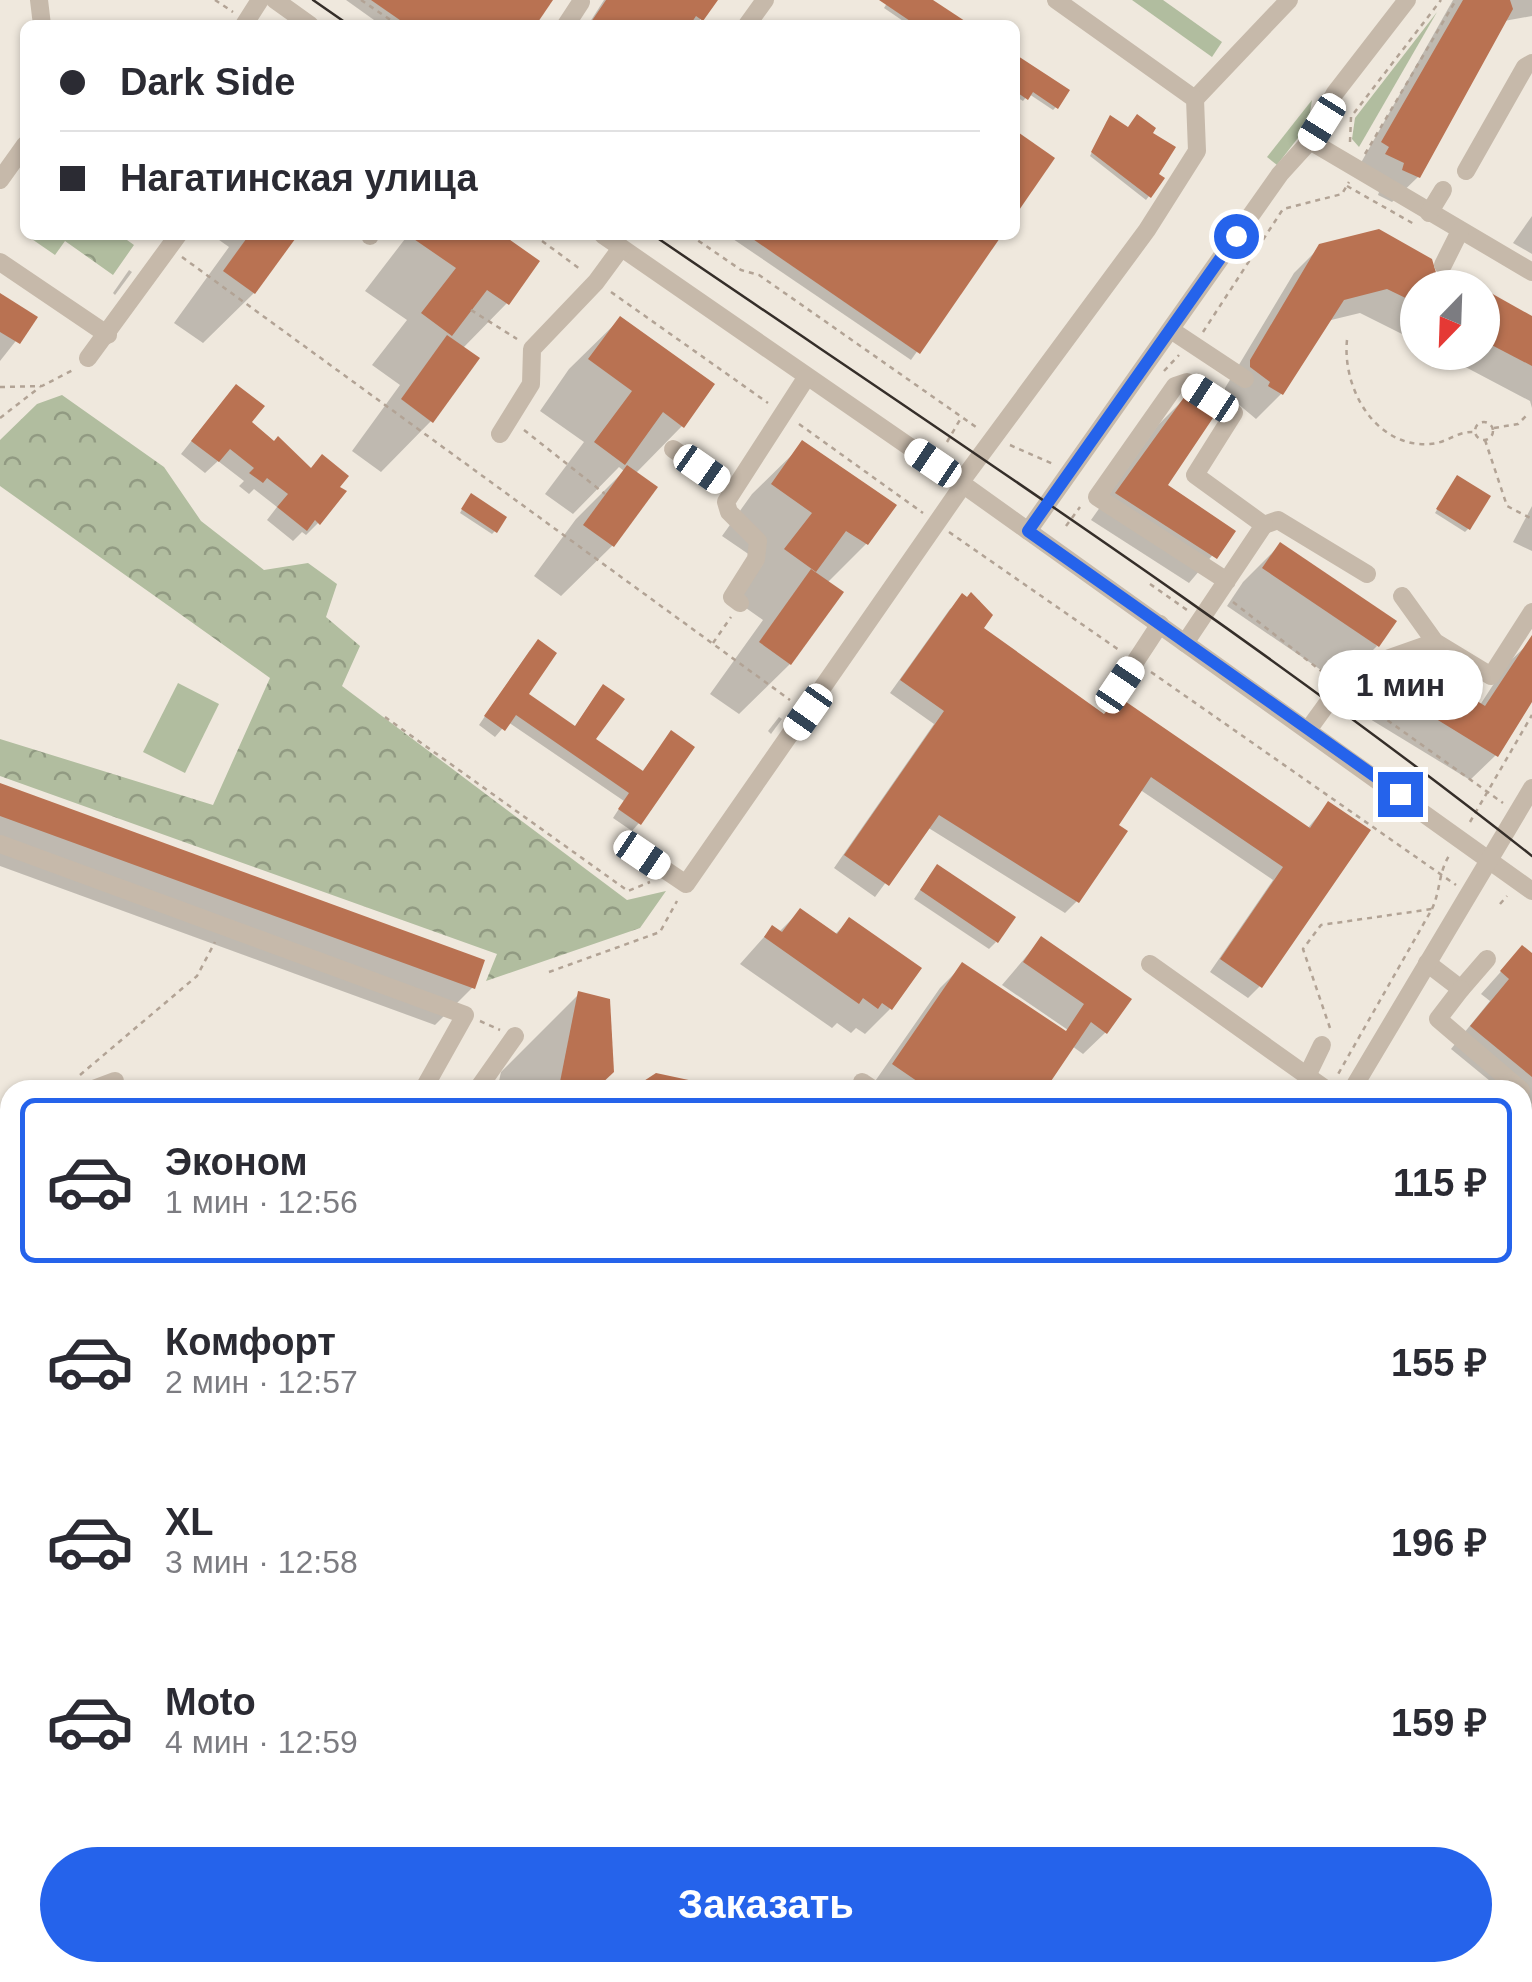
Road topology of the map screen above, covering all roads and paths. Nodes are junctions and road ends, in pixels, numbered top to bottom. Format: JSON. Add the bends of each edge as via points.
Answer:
{"nodes":[{"id":1,"x":276,"y":0,"type":"edge"},
{"id":2,"x":362,"y":0,"type":"edge"},
{"id":3,"x":766,"y":0,"type":"edge"},
{"id":4,"x":1056,"y":0,"type":"edge"},
{"id":5,"x":1289,"y":0,"type":"edge"},
{"id":6,"x":1407,"y":0,"type":"edge"},
{"id":7,"x":1441,"y":0,"type":"edge"},
{"id":8,"x":1456,"y":0,"type":"edge"},
{"id":9,"x":303,"y":20,"type":"edge"},
{"id":10,"x":391,"y":20,"type":"edge"},
{"id":11,"x":751,"y":20,"type":"edge"},
{"id":12,"x":1532,"y":64,"type":"edge"},
{"id":13,"x":1195,"y":99,"type":"junction"},
{"id":14,"x":1310,"y":141,"type":"junction"},
{"id":15,"x":20,"y":152,"type":"edge"},
{"id":16,"x":1356,"y":169,"type":"junction"},
{"id":17,"x":1466,"y":171,"type":"dead end"},
{"id":18,"x":0,"y":180,"type":"edge"},
{"id":19,"x":1443,"y":190,"type":"dead end"},
{"id":20,"x":1429,"y":213,"type":"junction"},
{"id":21,"x":1460,"y":231,"type":"junction"},
{"id":22,"x":541,"y":240,"type":"edge"},
{"id":23,"x":610,"y":240,"type":"edge"},
{"id":24,"x":697,"y":240,"type":"edge"},
{"id":25,"x":173,"y":241,"type":"edge"},
{"id":26,"x":621,"y":248,"type":"junction"},
{"id":27,"x":0,"y":262,"type":"edge"},
{"id":28,"x":1443,"y":265,"type":"dead end"},
{"id":29,"x":741,"y":270,"type":"dead end"},
{"id":30,"x":1532,"y":272,"type":"edge"},
{"id":31,"x":596,"y":282,"type":"junction"},
{"id":32,"x":472,"y":310,"type":"dead end"},
{"id":33,"x":1171,"y":330,"type":"junction"},
{"id":34,"x":108,"y":335,"type":"junction"},
{"id":35,"x":1347,"y":340,"type":"dead end"},
{"id":36,"x":1192,"y":343,"type":"junction"},
{"id":37,"x":532,"y":349,"type":"junction"},
{"id":38,"x":88,"y":358,"type":"joint"},
{"id":39,"x":806,"y":378,"type":"junction"},
{"id":40,"x":1245,"y":379,"type":"dead end"},
{"id":41,"x":42,"y":386,"type":"junction"},
{"id":42,"x":0,"y":387,"type":"edge"},
{"id":43,"x":783,"y":413,"type":"junction"},
{"id":44,"x":1527,"y":415,"type":"dead end"},
{"id":45,"x":962,"y":417,"type":"dead end"},
{"id":46,"x":0,"y":418,"type":"edge"},
{"id":47,"x":506,"y":427,"type":"joint"},
{"id":48,"x":1492,"y":428,"type":"junction"},
{"id":49,"x":1474,"y":432,"type":"junction"},
{"id":50,"x":1485,"y":440,"type":"junction"},
{"id":51,"x":946,"y":442,"type":"dead end"},
{"id":52,"x":673,"y":449,"type":"dead end"},
{"id":53,"x":962,"y":484,"type":"junction"},
{"id":54,"x":731,"y":489,"type":"junction"},
{"id":55,"x":606,"y":494,"type":"dead end"},
{"id":56,"x":1085,"y":500,"type":"dead end"},
{"id":57,"x":1532,"y":519,"type":"edge"},
{"id":58,"x":937,"y":524,"type":"junction"},
{"id":59,"x":1264,"y":525,"type":"junction"},
{"id":60,"x":1066,"y":526,"type":"dead end"},
{"id":61,"x":1028,"y":531,"type":"junction"},
{"id":62,"x":1367,"y":574,"type":"dead end"},
{"id":63,"x":1226,"y":581,"type":"junction"},
{"id":64,"x":1150,"y":584,"type":"dead end"},
{"id":65,"x":1402,"y":596,"type":"dead end"},
{"id":66,"x":740,"y":603,"type":"joint"},
{"id":67,"x":1532,"y":612,"type":"edge"},
{"id":68,"x":1200,"y":620,"type":"junction"},
{"id":69,"x":1160,"y":624,"type":"junction"},
{"id":70,"x":1185,"y":642,"type":"junction"},
{"id":71,"x":1435,"y":642,"type":"junction"},
{"id":72,"x":712,"y":644,"type":"junction"},
{"id":73,"x":1136,"y":661,"type":"junction"},
{"id":74,"x":1120,"y":685,"type":"dead end"},
{"id":75,"x":808,"y":712,"type":"junction"},
{"id":76,"x":1532,"y":715,"type":"edge"},
{"id":77,"x":384,"y":717,"type":"dead end"},
{"id":78,"x":1308,"y":730,"type":"junction"},
{"id":79,"x":1532,"y":788,"type":"edge"},
{"id":80,"x":1460,"y":837,"type":"junction"},
{"id":81,"x":0,"y":844,"type":"edge"},
{"id":82,"x":642,"y":855,"type":"dead end"},
{"id":83,"x":1490,"y":860,"type":"junction"},
{"id":84,"x":1438,"y":873,"type":"junction"},
{"id":85,"x":678,"y":879,"type":"junction"},
{"id":86,"x":1532,"y":891,"type":"edge"},
{"id":87,"x":1432,"y":909,"type":"junction"},
{"id":88,"x":223,"y":925,"type":"junction"},
{"id":89,"x":1487,"y":958,"type":"dead end"},
{"id":90,"x":1427,"y":963,"type":"junction"},
{"id":91,"x":1150,"y":964,"type":"dead end"},
{"id":92,"x":549,"y":972,"type":"dead end"},
{"id":93,"x":1461,"y":989,"type":"junction"},
{"id":94,"x":465,"y":1014,"type":"junction"},
{"id":95,"x":515,"y":1036,"type":"joint"},
{"id":96,"x":1326,"y":1038,"type":"joint"},
{"id":97,"x":1307,"y":1076,"type":"junction"},
{"id":98,"x":88,"y":1080,"type":"edge"},
{"id":99,"x":429,"y":1080,"type":"edge"},
{"id":100,"x":484,"y":1080,"type":"edge"},
{"id":101,"x":1313,"y":1080,"type":"edge"},
{"id":102,"x":1334,"y":1080,"type":"edge"},
{"id":103,"x":1358,"y":1080,"type":"edge"},
{"id":104,"x":1509,"y":1080,"type":"edge"}],
"edges":[{"from":1,"to":9,"type":"street"},
{"from":2,"to":10,"type":"path"},
{"from":3,"to":11,"type":"street"},
{"from":4,"to":13,"type":"street"},
{"from":5,"to":13,"type":"street"},
{"from":6,"to":14,"type":"street","via":[[1335,93]]},
{"from":7,"to":8,"type":"path","via":[[1351,117],[1350,142],[1365,154]]},
{"from":12,"to":17,"type":"street"},
{"from":13,"to":53,"type":"street","via":[[1197,152]]},
{"from":14,"to":16,"type":"street"},
{"from":14,"to":33,"type":"street"},
{"from":15,"to":18,"type":"street"},
{"from":16,"to":20,"type":"street"},
{"from":16,"to":36,"type":"path","via":[[1342,194],[1283,209],[1213,324]]},
{"from":19,"to":20,"type":"street"},
{"from":20,"to":21,"type":"street"},
{"from":21,"to":28,"type":"street"},
{"from":21,"to":30,"type":"street"},
{"from":22,"to":31,"type":"path"},
{"from":23,"to":26,"type":"street"},
{"from":24,"to":29,"type":"path"},
{"from":25,"to":34,"type":"street"},
{"from":25,"to":72,"type":"path"},
{"from":26,"to":31,"type":"street"},
{"from":26,"to":39,"type":"street"},
{"from":27,"to":34,"type":"street"},
{"from":31,"to":37,"type":"street"},
{"from":31,"to":43,"type":"path"},
{"from":32,"to":37,"type":"path"},
{"from":33,"to":36,"type":"street"},
{"from":33,"to":61,"type":"street"},
{"from":34,"to":38,"type":"street"},
{"from":35,"to":49,"type":"path","via":[[1353,390],[1383,429],[1424,444]]},
{"from":36,"to":40,"type":"street"},
{"from":37,"to":47,"type":"street","via":[[531,384]]},
{"from":38,"to":41,"type":"path"},
{"from":39,"to":43,"type":"street"},
{"from":39,"to":53,"type":"street"},
{"from":41,"to":42,"type":"path"},
{"from":41,"to":46,"type":"path"},
{"from":43,"to":54,"type":"street"},
{"from":43,"to":58,"type":"path"},
{"from":44,"to":48,"type":"path","via":[[1518,424]]},
{"from":45,"to":51,"type":"path"},
{"from":47,"to":55,"type":"path"},
{"from":48,"to":49,"type":"path","via":[[1483,422]]},
{"from":48,"to":50,"type":"path"},
{"from":49,"to":50,"type":"path"},
{"from":50,"to":57,"type":"path","via":[[1507,506]]},
{"from":52,"to":54,"type":"street"},
{"from":53,"to":58,"type":"street"},
{"from":53,"to":61,"type":"street"},
{"from":54,"to":66,"type":"street","via":[[729,512],[758,541],[756,558],[732,598]]},
{"from":56,"to":60,"type":"path"},
{"from":58,"to":73,"type":"path"},
{"from":58,"to":75,"type":"street"},
{"from":59,"to":62,"type":"street","via":[[1278,520]]},
{"from":59,"to":63,"type":"street"},
{"from":59,"to":63,"type":"street","via":[[1195,475],[1234,413],[1186,382],[1174,386],[1098,497]]},
{"from":61,"to":69,"type":"street"},
{"from":63,"to":68,"type":"street"},
{"from":64,"to":68,"type":"path"},
{"from":65,"to":71,"type":"street"},
{"from":66,"to":72,"type":"path"},
{"from":67,"to":71,"type":"street","via":[[1491,676]]},
{"from":68,"to":70,"type":"street"},
{"from":69,"to":70,"type":"street"},
{"from":69,"to":73,"type":"street"},
{"from":70,"to":78,"type":"street"},
{"from":71,"to":78,"type":"street","via":[[1350,672]]},
{"from":72,"to":75,"type":"path"},
{"from":73,"to":74,"type":"street"},
{"from":73,"to":84,"type":"path"},
{"from":75,"to":85,"type":"street"},
{"from":76,"to":80,"type":"path"},
{"from":77,"to":85,"type":"path","via":[[628,891]]},
{"from":78,"to":80,"type":"street"},
{"from":79,"to":83,"type":"street"},
{"from":80,"to":83,"type":"street"},
{"from":80,"to":84,"type":"path"},
{"from":81,"to":88,"type":"street"},
{"from":82,"to":85,"type":"street"},
{"from":83,"to":86,"type":"street"},
{"from":83,"to":90,"type":"street"},
{"from":84,"to":87,"type":"path"},
{"from":85,"to":92,"type":"path","via":[[660,932]]},
{"from":87,"to":96,"type":"path","via":[[1320,925],[1303,950]]},
{"from":87,"to":102,"type":"path"},
{"from":88,"to":94,"type":"street"},
{"from":88,"to":98,"type":"path","via":[[197,976]]},
{"from":89,"to":93,"type":"street"},
{"from":90,"to":93,"type":"street"},
{"from":90,"to":103,"type":"street"},
{"from":91,"to":97,"type":"street"},
{"from":93,"to":104,"type":"street","via":[[1438,1018]]},
{"from":94,"to":95,"type":"path"},
{"from":94,"to":99,"type":"street"},
{"from":95,"to":100,"type":"street"},
{"from":96,"to":97,"type":"street"},
{"from":97,"to":101,"type":"street"}]}
